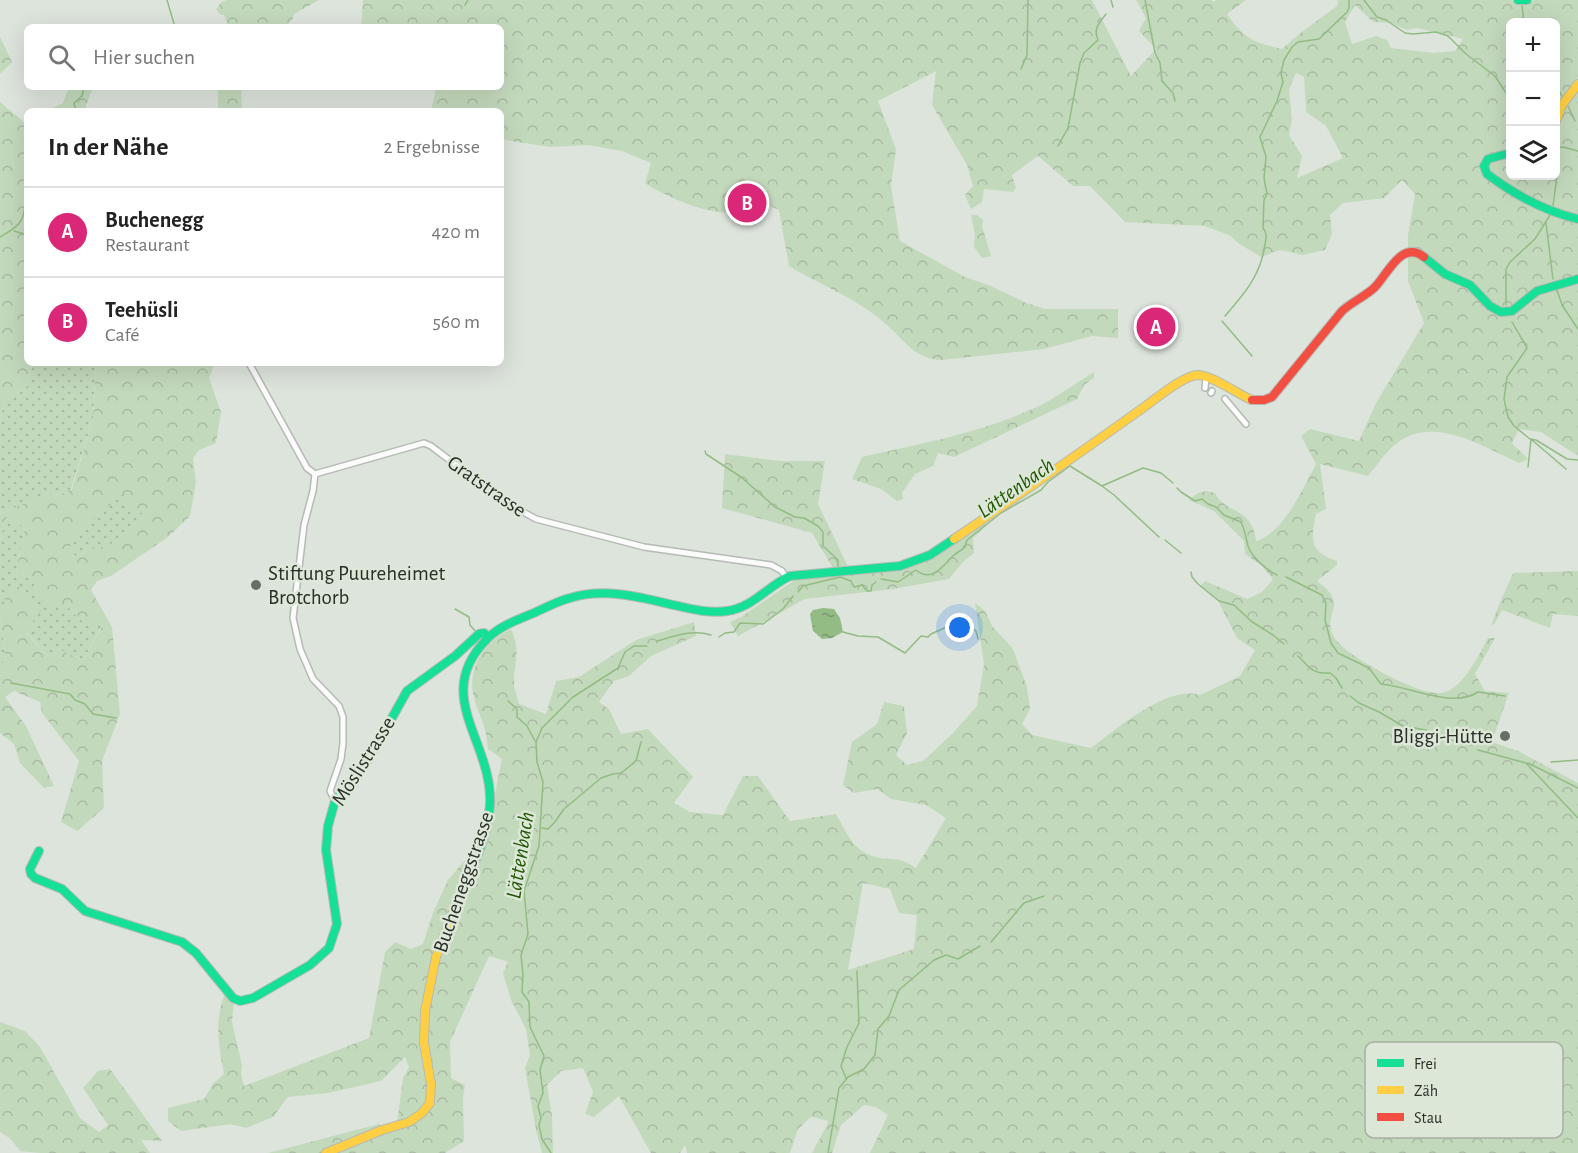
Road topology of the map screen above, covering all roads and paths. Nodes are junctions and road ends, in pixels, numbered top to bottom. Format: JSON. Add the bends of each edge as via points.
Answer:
{"nodes":[{"id":1,"x":1518,"y":0,"type":"edge"},
{"id":2,"x":1527,"y":0,"type":"edge"},
{"id":3,"x":1578,"y":84,"type":"edge"},
{"id":4,"x":1560,"y":112,"type":"edge"},
{"id":5,"x":1506,"y":154,"type":"edge"},
{"id":6,"x":1578,"y":219,"type":"edge"},
{"id":7,"x":1578,"y":279,"type":"edge"},
{"id":8,"x":251,"y":366,"type":"edge"},
{"id":9,"x":1206,"y":377,"type":"junction"},
{"id":10,"x":1205,"y":388,"type":"dead end"},
{"id":11,"x":1225,"y":399,"type":"dead end"},
{"id":12,"x":1246,"y":424,"type":"dead end"},
{"id":13,"x":315,"y":474,"type":"junction"},
{"id":14,"x":786,"y":577,"type":"junction"},
{"id":15,"x":489,"y":637,"type":"junction"},
{"id":16,"x":335,"y":801,"type":"junction"},
{"id":17,"x":39,"y":851,"type":"dead end"},
{"id":18,"x":326,"y":1153,"type":"edge"}],
"edges":[{"from":1,"to":2,"type":"street"},
{"from":3,"to":4,"type":"street"},
{"from":5,"to":6,"type":"street","via":[[1488,159],[1484,166],[1487,174],[1532,202]]},
{"from":7,"to":9,"type":"street","via":[[1537,291],[1506,314],[1494,309],[1470,285],[1445,274],[1420,255],[1407,252],[1373,289],[1346,307],[1272,397],[1246,398]]},
{"from":8,"to":13,"type":"street","via":[[307,468]]},
{"from":9,"to":10,"type":"street"},
{"from":9,"to":14,"type":"street","via":[[1194,376],[1173,386],[945,546],[918,560],[878,570]]},
{"from":11,"to":12,"type":"street"},
{"from":13,"to":14,"type":"street","name":"Gratstrasse","via":[[424,443],[527,515],[645,547],[771,565]]},
{"from":13,"to":16,"type":"street","via":[[304,525],[293,618],[300,649],[313,679],[339,706],[343,717],[341,759],[330,791]]},
{"from":14,"to":15,"type":"street","name":"Bucheneggstrasse","via":[[748,605],[723,612],[621,594],[580,595]]},
{"from":15,"to":16,"type":"street","name":"Möslistrasse","via":[[479,634],[407,691],[369,759]]},
{"from":15,"to":18,"type":"street","name":"Bucheneggstrasse","via":[[468,663],[461,690],[489,779],[490,812],[465,888],[442,936],[426,1005],[424,1047],[432,1098],[410,1122]]},
{"from":16,"to":17,"type":"street","name":"Möslistrasse","via":[[326,850],[337,924],[331,943],[310,965],[246,1001],[233,998],[196,952],[182,942],[85,911],[62,889],[35,879],[30,869]]}]}
